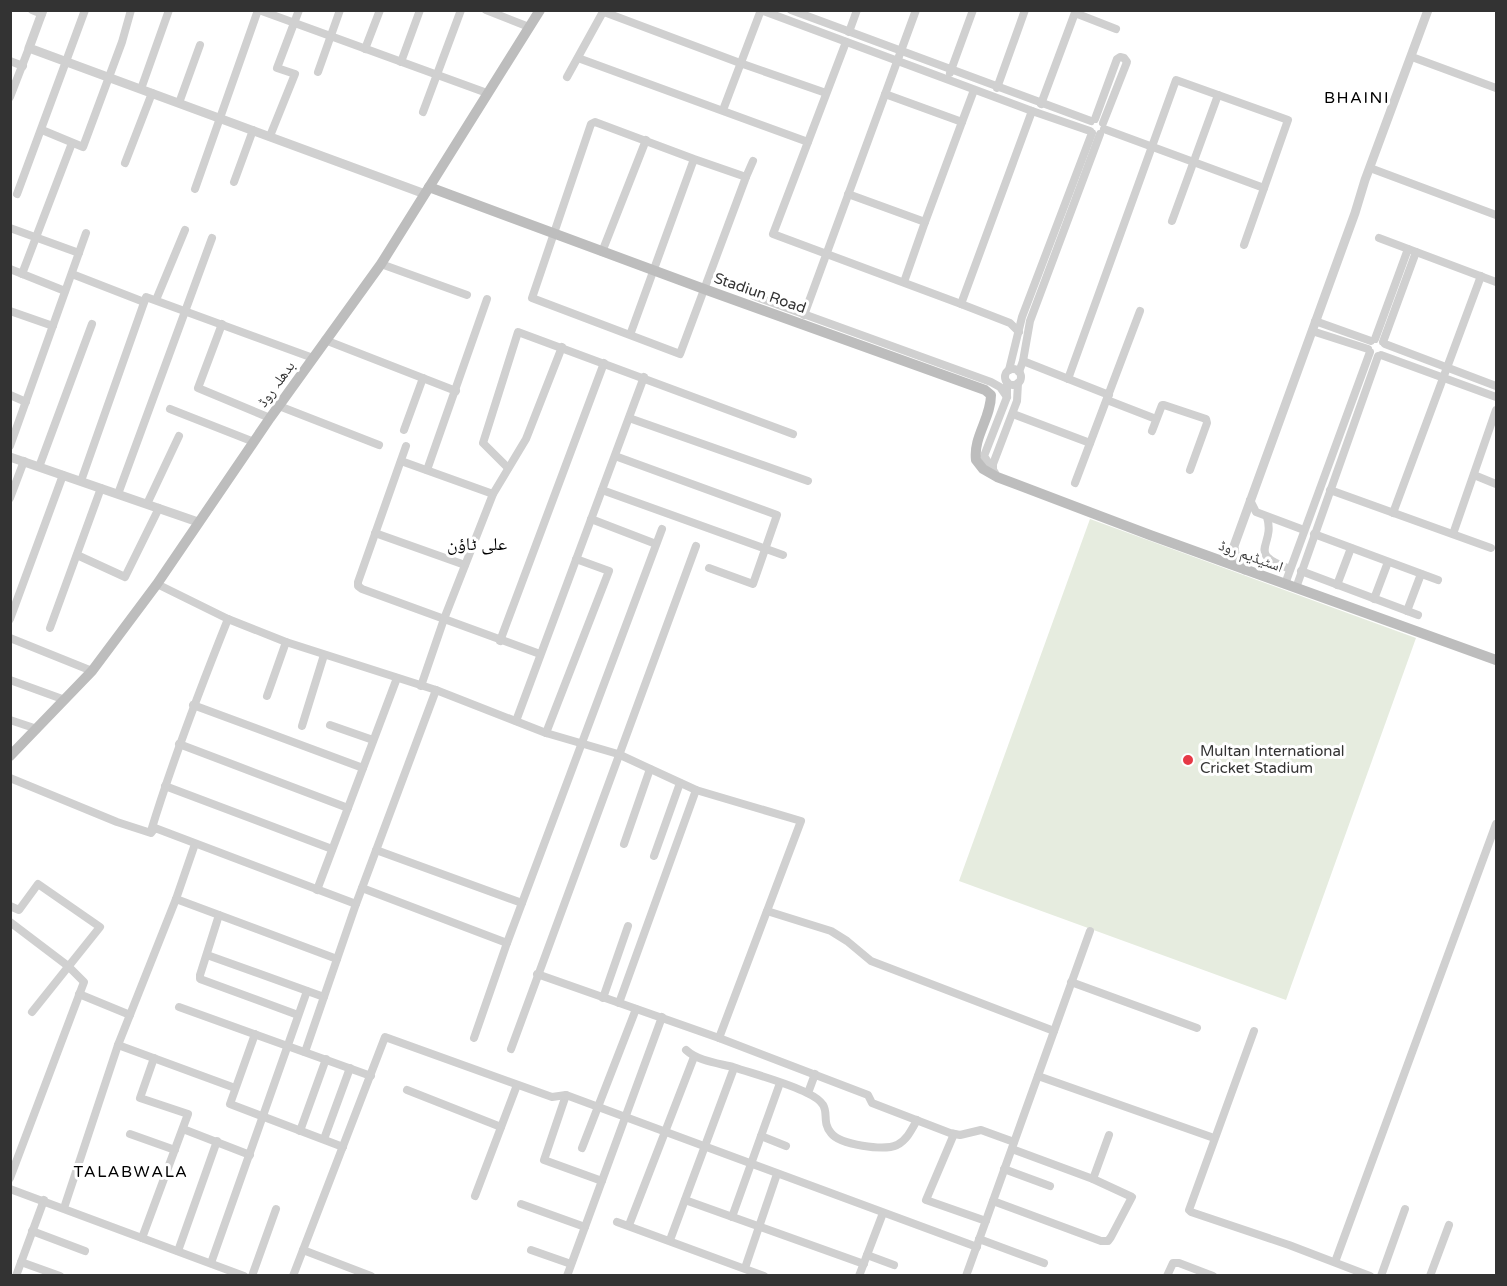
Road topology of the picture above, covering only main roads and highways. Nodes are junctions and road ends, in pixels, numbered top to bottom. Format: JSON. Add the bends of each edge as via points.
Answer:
{"nodes":[{"id":1,"x":540,"y":10,"type":"edge"},
{"id":2,"x":427,"y":190,"type":"junction"},
{"id":3,"x":995,"y":474,"type":"joint"},
{"id":4,"x":1497,"y":660,"type":"edge"},
{"id":5,"x":10,"y":756,"type":"edge"}],
"edges":[{"from":1,"to":2,"type":"main road","name":"بدھلہ روڈ"},
{"from":2,"to":3,"type":"main road","name":"Stadiun Road","via":[[985,390],[991,395],[990,403],[977,443],[976,460],[983,469]]},
{"from":2,"to":5,"type":"main road","name":"بدھلہ روڈ","via":[[381,264],[157,584],[92,671]]},
{"from":3,"to":4,"type":"main road","name":"اسٹیڈیم روڈ","via":[[1245,570]]}]}
